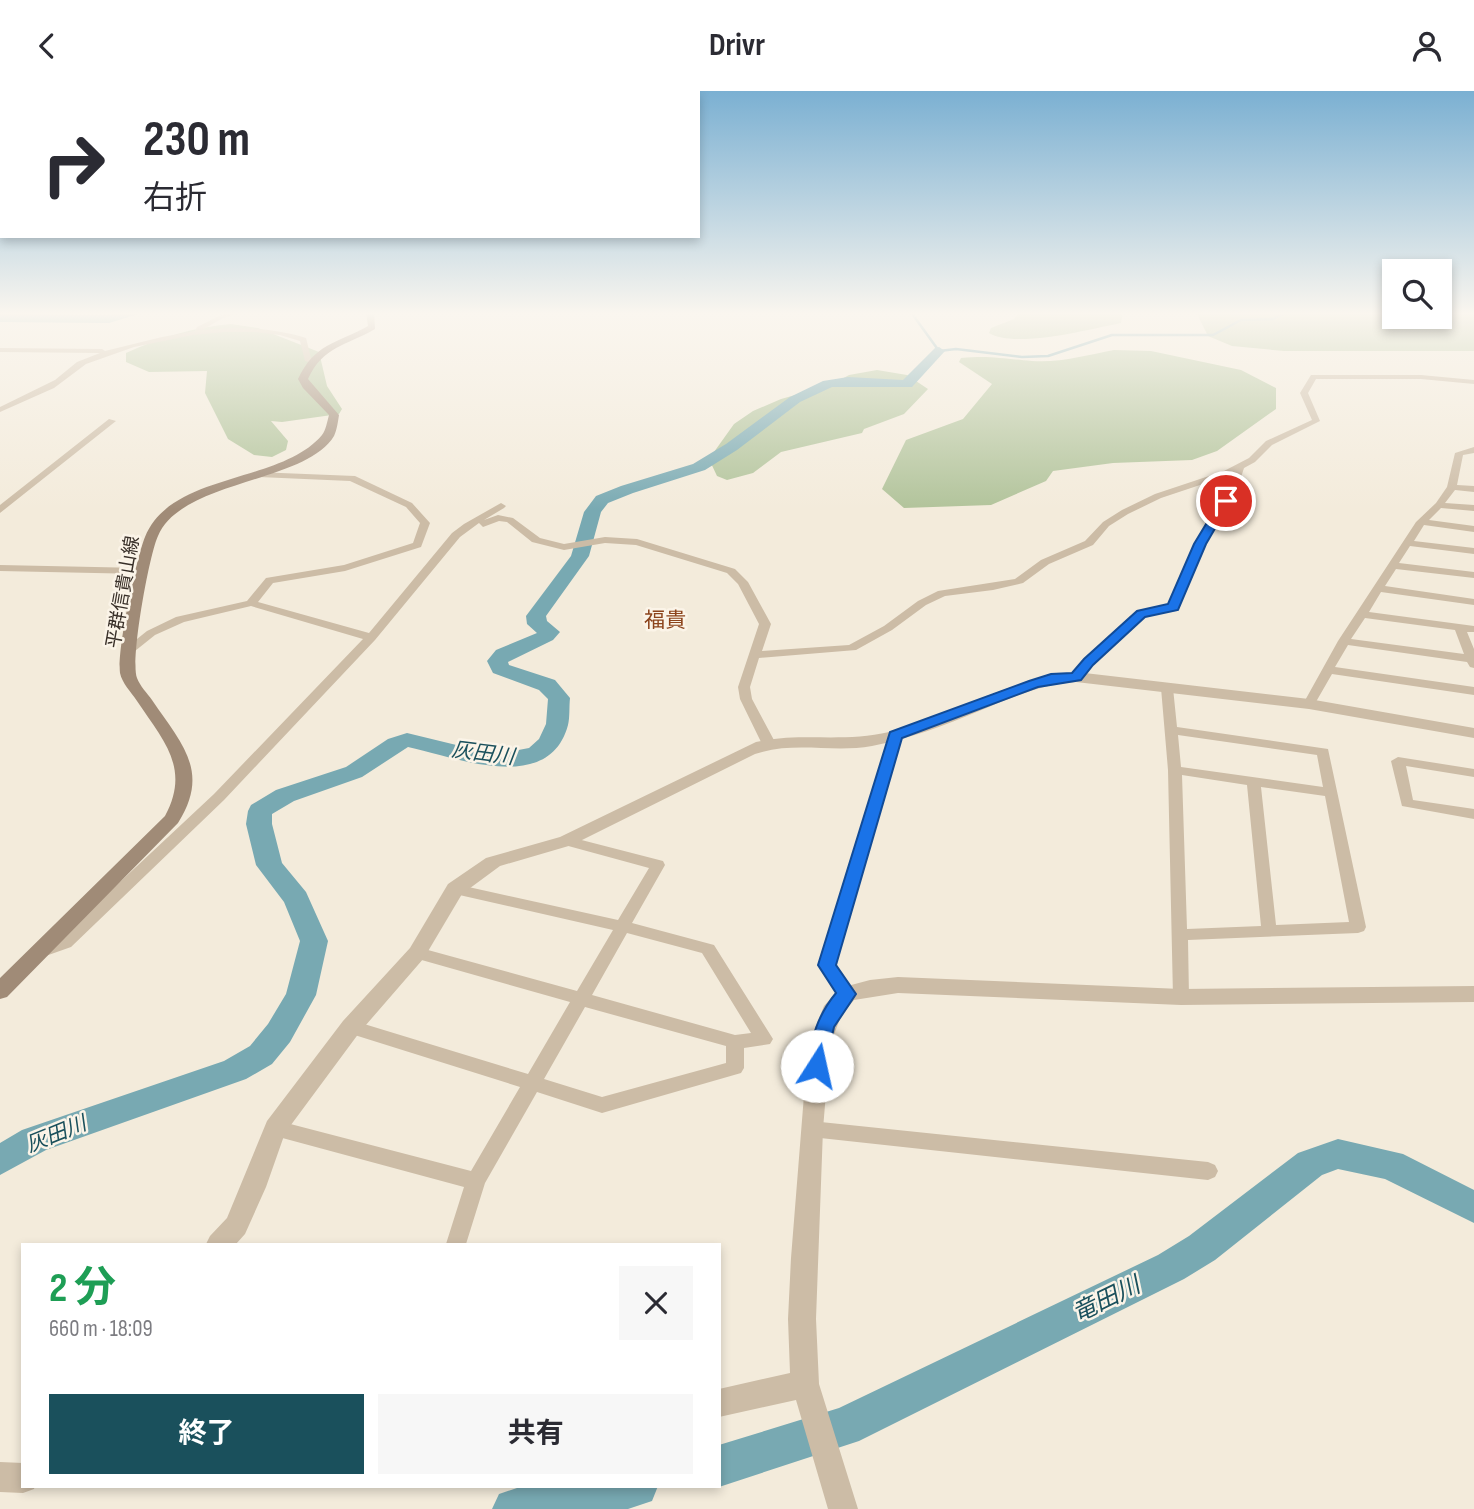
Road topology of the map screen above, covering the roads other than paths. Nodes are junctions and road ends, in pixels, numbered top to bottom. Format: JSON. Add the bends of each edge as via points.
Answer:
{"nodes":[{"id":1,"x":64,"y":378,"type":"edge"},
{"id":2,"x":303,"y":378,"type":"edge"},
{"id":3,"x":1313,"y":378,"type":"edge"},
{"id":4,"x":1433,"y":378,"type":"edge"},
{"id":5,"x":1474,"y":382,"type":"edge"},
{"id":6,"x":0,"y":410,"type":"edge"},
{"id":7,"x":112,"y":421,"type":"dead end"},
{"id":8,"x":1474,"y":450,"type":"edge"},
{"id":9,"x":1240,"y":465,"type":"junction"},
{"id":10,"x":259,"y":474,"type":"junction"},
{"id":11,"x":1452,"y":487,"type":"junction"},
{"id":12,"x":1474,"y":489,"type":"edge"},
{"id":13,"x":1439,"y":505,"type":"junction"},
{"id":14,"x":501,"y":506,"type":"dead end"},
{"id":15,"x":1474,"y":508,"type":"edge"},
{"id":16,"x":0,"y":510,"type":"edge"},
{"id":17,"x":1421,"y":523,"type":"junction"},
{"id":18,"x":1474,"y":529,"type":"edge"},
{"id":19,"x":456,"y":535,"type":"junction"},
{"id":20,"x":1409,"y":543,"type":"junction"},
{"id":21,"x":1474,"y":551,"type":"edge"},
{"id":22,"x":1394,"y":565,"type":"junction"},
{"id":23,"x":0,"y":568,"type":"edge"},
{"id":24,"x":142,"y":571,"type":"junction"},
{"id":25,"x":1474,"y":575,"type":"edge"},
{"id":26,"x":1378,"y":588,"type":"junction"},
{"id":27,"x":1474,"y":602,"type":"edge"},
{"id":28,"x":251,"y":603,"type":"junction"},
{"id":29,"x":1362,"y":614,"type":"junction"},
{"id":30,"x":1460,"y":627,"type":"junction"},
{"id":31,"x":1474,"y":629,"type":"edge"},
{"id":32,"x":371,"y":638,"type":"junction"},
{"id":33,"x":1344,"y":641,"type":"junction"},
{"id":34,"x":131,"y":649,"type":"junction"},
{"id":35,"x":757,"y":655,"type":"junction"},
{"id":36,"x":1473,"y":661,"type":"edge"},
{"id":37,"x":1330,"y":670,"type":"junction"},
{"id":38,"x":1076,"y":677,"type":"junction"},
{"id":39,"x":1167,"y":688,"type":"junction"},
{"id":40,"x":1474,"y":691,"type":"edge"},
{"id":41,"x":1309,"y":704,"type":"junction"},
{"id":42,"x":1172,"y":730,"type":"junction"},
{"id":43,"x":1474,"y":733,"type":"edge"},
{"id":44,"x":896,"y":735,"type":"junction"},
{"id":45,"x":768,"y":742,"type":"junction"},
{"id":46,"x":1175,"y":770,"type":"junction"},
{"id":47,"x":1474,"y":773,"type":"edge"},
{"id":48,"x":1254,"y":781,"type":"junction"},
{"id":49,"x":1330,"y":792,"type":"junction"},
{"id":50,"x":1474,"y":814,"type":"edge"},
{"id":51,"x":566,"y":841,"type":"junction"},
{"id":52,"x":455,"y":889,"type":"junction"},
{"id":53,"x":625,"y":927,"type":"junction"},
{"id":54,"x":1269,"y":931,"type":"junction"},
{"id":55,"x":1178,"y":935,"type":"junction"},
{"id":56,"x":40,"y":953,"type":"junction"},
{"id":57,"x":417,"y":953,"type":"junction"},
{"id":58,"x":0,"y":991,"type":"edge"},
{"id":59,"x":847,"y":994,"type":"junction"},
{"id":60,"x":1474,"y":994,"type":"edge"},
{"id":61,"x":1181,"y":997,"type":"junction"},
{"id":62,"x":581,"y":1000,"type":"junction"},
{"id":63,"x":351,"y":1027,"type":"junction"},
{"id":64,"x":735,"y":1042,"type":"junction"},
{"id":65,"x":533,"y":1084,"type":"junction"},
{"id":66,"x":275,"y":1128,"type":"junction"},
{"id":67,"x":811,"y":1129,"type":"junction"},
{"id":68,"x":1209,"y":1171,"type":"dead end"},
{"id":69,"x":477,"y":1181,"type":"junction"},
{"id":70,"x":220,"y":1243,"type":"edge"},
{"id":71,"x":456,"y":1243,"type":"edge"},
{"id":72,"x":807,"y":1395,"type":"junction"},
{"id":73,"x":721,"y":1402,"type":"edge"},
{"id":74,"x":0,"y":1477,"type":"edge"},
{"id":75,"x":21,"y":1478,"type":"edge"},
{"id":76,"x":843,"y":1509,"type":"edge"}],
"edges":[{"from":1,"to":6,"type":"street"},
{"from":2,"to":10,"type":"main road","name":"平群信貴山線","via":[[309,392],[334,415],[334,427],[313,450]]},
{"from":3,"to":9,"type":"street","via":[[1304,393],[1316,421],[1269,443]]},
{"from":4,"to":5,"type":"street"},
{"from":7,"to":16,"type":"street"},
{"from":8,"to":11,"type":"street","via":[[1459,453]]},
{"from":9,"to":35,"type":"street","via":[[1125,512],[1089,543],[1045,562],[1019,581],[942,593],[852,648]]},
{"from":9,"to":38,"type":"street","via":[[1230,496],[1200,544],[1173,607],[1141,614]]},
{"from":10,"to":24,"type":"main road","name":"平群信貴山線","via":[[204,492],[168,513],[156,524]]},
{"from":10,"to":28,"type":"street","via":[[352,478],[410,505],[425,523],[417,545],[316,575],[270,580]]},
{"from":11,"to":12,"type":"street"},
{"from":11,"to":13,"type":"street"},
{"from":13,"to":15,"type":"street"},
{"from":13,"to":17,"type":"street"},
{"from":14,"to":19,"type":"street"},
{"from":17,"to":18,"type":"street"},
{"from":17,"to":20,"type":"street"},
{"from":19,"to":32,"type":"street"},
{"from":19,"to":35,"type":"street","via":[[498,518],[509,520],[547,545],[616,539],[731,571],[743,582],[765,624]]},
{"from":20,"to":21,"type":"street"},
{"from":20,"to":22,"type":"street"},
{"from":22,"to":25,"type":"street"},
{"from":22,"to":26,"type":"street"},
{"from":23,"to":24,"type":"street"},
{"from":24,"to":34,"type":"main road","name":"平群信貴山線"},
{"from":26,"to":27,"type":"street"},
{"from":26,"to":29,"type":"street"},
{"from":28,"to":32,"type":"street"},
{"from":28,"to":34,"type":"street","via":[[180,619]]},
{"from":29,"to":30,"type":"street"},
{"from":29,"to":33,"type":"street"},
{"from":30,"to":31,"type":"street"},
{"from":30,"to":36,"type":"street"},
{"from":32,"to":56,"type":"street","via":[[165,850],[65,943]]},
{"from":33,"to":36,"type":"street"},
{"from":33,"to":37,"type":"street"},
{"from":34,"to":56,"type":"main road","name":"平群信貴山線","via":[[128,674],[185,765],[186,790],[172,819]]},
{"from":35,"to":45,"type":"street","via":[[744,687]]},
{"from":37,"to":40,"type":"street"},
{"from":37,"to":41,"type":"street"},
{"from":38,"to":39,"type":"street"},
{"from":38,"to":44,"type":"street","via":[[1051,678]]},
{"from":39,"to":41,"type":"street"},
{"from":39,"to":42,"type":"street"},
{"from":41,"to":43,"type":"street"},
{"from":42,"to":46,"type":"street"},
{"from":42,"to":49,"type":"street","via":[[1323,752]]},
{"from":44,"to":45,"type":"street","via":[[850,744]]},
{"from":44,"to":59,"type":"street","via":[[827,965]]},
{"from":45,"to":51,"type":"street"},
{"from":46,"to":48,"type":"street"},
{"from":46,"to":55,"type":"street"},
{"from":47,"to":50,"type":"street","via":[[1398,761],[1407,803]]},
{"from":48,"to":49,"type":"street"},
{"from":48,"to":54,"type":"street"},
{"from":49,"to":54,"type":"street","via":[[1358,927]]},
{"from":51,"to":52,"type":"street","via":[[493,862]]},
{"from":51,"to":53,"type":"street","via":[[658,865]]},
{"from":52,"to":53,"type":"street"},
{"from":52,"to":57,"type":"street"},
{"from":53,"to":62,"type":"street"},
{"from":53,"to":64,"type":"street","via":[[708,949],[764,1039]]},
{"from":54,"to":55,"type":"street"},
{"from":55,"to":61,"type":"street"},
{"from":56,"to":58,"type":"main road","name":"平群信貴山線"},
{"from":57,"to":62,"type":"street"},
{"from":57,"to":63,"type":"street"},
{"from":59,"to":61,"type":"street","via":[[898,985]]},
{"from":59,"to":67,"type":"street","via":[[832,1012],[819,1045]]},
{"from":60,"to":61,"type":"street"},
{"from":62,"to":64,"type":"street"},
{"from":62,"to":65,"type":"street"},
{"from":63,"to":65,"type":"street"},
{"from":63,"to":66,"type":"street"},
{"from":64,"to":65,"type":"street","via":[[735,1067],[602,1105]]},
{"from":65,"to":69,"type":"street"},
{"from":66,"to":69,"type":"street"},
{"from":66,"to":70,"type":"street","via":[[236,1226]]},
{"from":67,"to":68,"type":"street"},
{"from":67,"to":72,"type":"street","via":[[802,1319]]},
{"from":69,"to":71,"type":"street"},
{"from":72,"to":73,"type":"street"},
{"from":72,"to":76,"type":"street"},
{"from":74,"to":75,"type":"street"}]}
